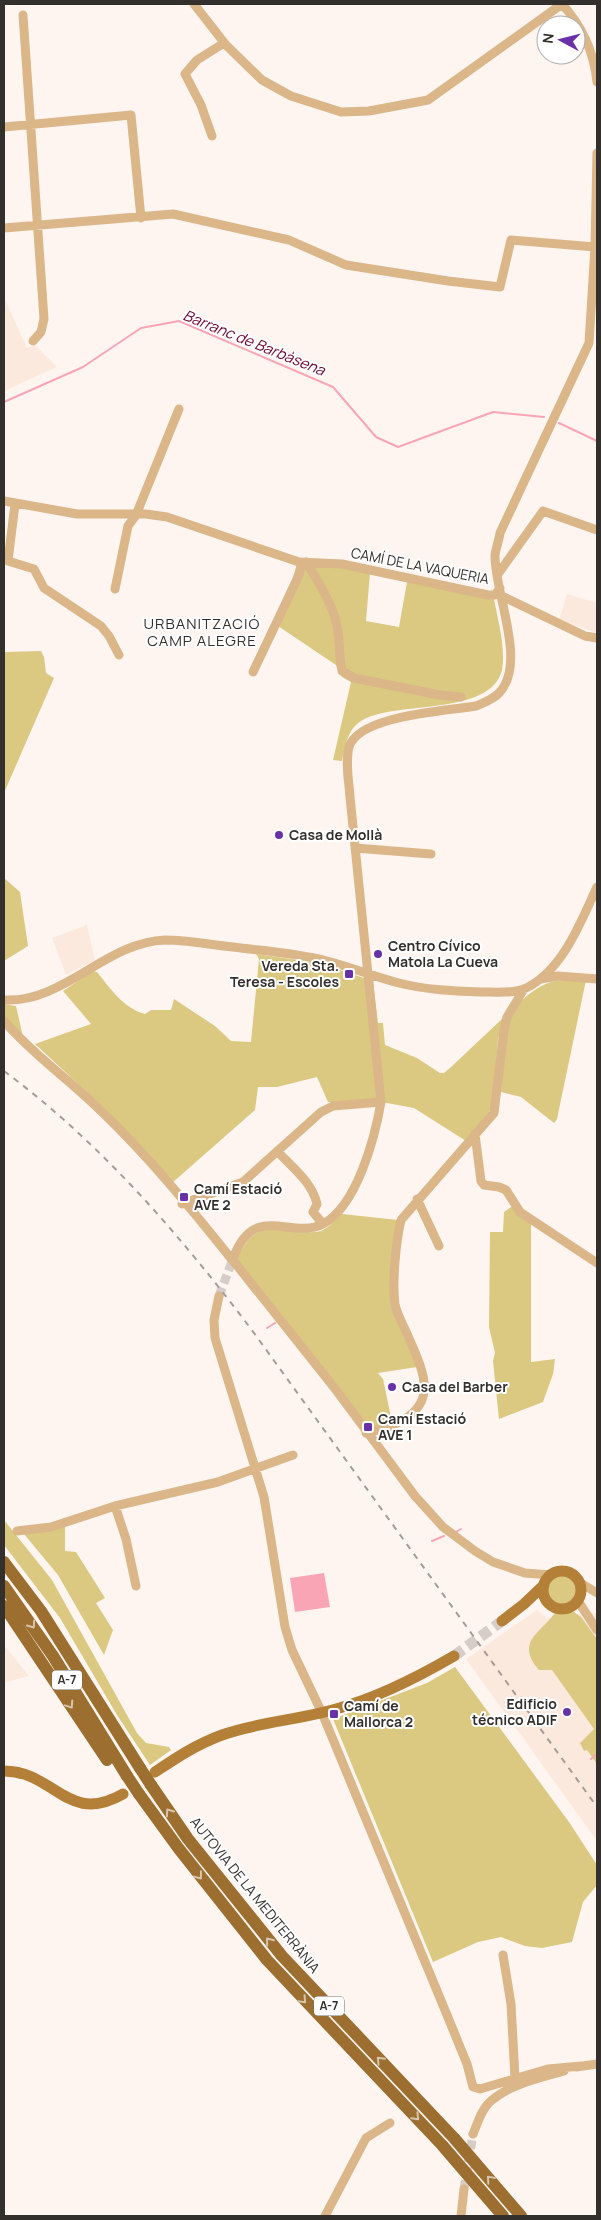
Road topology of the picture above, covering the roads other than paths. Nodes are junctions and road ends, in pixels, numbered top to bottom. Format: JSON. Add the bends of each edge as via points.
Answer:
{"nodes":[{"id":1,"x":194,"y":4,"type":"edge"},
{"id":2,"x":562,"y":4,"type":"edge"},
{"id":3,"x":23,"y":15,"type":"dead end"},
{"id":4,"x":224,"y":43,"type":"junction"},
{"id":5,"x":597,"y":82,"type":"edge"},
{"id":6,"x":32,"y":125,"type":"junction"},
{"id":7,"x":4,"y":127,"type":"edge"},
{"id":8,"x":212,"y":136,"type":"dead end"},
{"id":9,"x":597,"y":153,"type":"edge"},
{"id":10,"x":597,"y":193,"type":"edge"},
{"id":11,"x":141,"y":218,"type":"junction"},
{"id":12,"x":38,"y":225,"type":"junction"},
{"id":13,"x":4,"y":228,"type":"edge"},
{"id":14,"x":595,"y":247,"type":"junction"},
{"id":15,"x":595,"y":289,"type":"edge"},
{"id":16,"x":593,"y":337,"type":"edge"},
{"id":17,"x":34,"y":340,"type":"dead end"},
{"id":18,"x":179,"y":409,"type":"dead end"},
{"id":19,"x":4,"y":501,"type":"edge"},
{"id":20,"x":15,"y":504,"type":"junction"},
{"id":21,"x":136,"y":515,"type":"junction"},
{"id":22,"x":597,"y":530,"type":"edge"},
{"id":23,"x":304,"y":562,"type":"junction"},
{"id":24,"x":498,"y":574,"type":"junction"},
{"id":25,"x":115,"y":589,"type":"dead end"},
{"id":26,"x":501,"y":592,"type":"junction"},
{"id":27,"x":597,"y":638,"type":"edge"},
{"id":28,"x":119,"y":655,"type":"dead end"},
{"id":29,"x":253,"y":672,"type":"dead end"},
{"id":30,"x":461,"y":697,"type":"dead end"},
{"id":31,"x":355,"y":848,"type":"junction"},
{"id":32,"x":431,"y":854,"type":"dead end"},
{"id":33,"x":597,"y":887,"type":"edge"},
{"id":34,"x":368,"y":974,"type":"junction"},
{"id":35,"x":597,"y":979,"type":"edge"},
{"id":36,"x":541,"y":980,"type":"junction"},
{"id":37,"x":524,"y":989,"type":"junction"},
{"id":38,"x":4,"y":1000,"type":"edge"},
{"id":39,"x":4,"y":1021,"type":"edge"},
{"id":40,"x":4,"y":1025,"type":"edge"},
{"id":41,"x":381,"y":1102,"type":"junction"},
{"id":42,"x":475,"y":1134,"type":"junction"},
{"id":43,"x":277,"y":1152,"type":"junction"},
{"id":44,"x":417,"y":1199,"type":"junction"},
{"id":45,"x":183,"y":1204,"type":"junction"},
{"id":46,"x":323,"y":1224,"type":"junction"},
{"id":47,"x":439,"y":1246,"type":"dead end"},
{"id":48,"x":232,"y":1260,"type":"junction"},
{"id":49,"x":597,"y":1264,"type":"edge"},
{"id":50,"x":219,"y":1296,"type":"tunnel mouth"},
{"id":51,"x":388,"y":1427,"type":"junction"},
{"id":52,"x":367,"y":1433,"type":"junction"},
{"id":53,"x":377,"y":1443,"type":"junction"},
{"id":54,"x":293,"y":1455,"type":"dead end"},
{"id":55,"x":255,"y":1470,"type":"junction"},
{"id":56,"x":115,"y":1506,"type":"junction"},
{"id":57,"x":18,"y":1531,"type":"dead end"},
{"id":58,"x":4,"y":1557,"type":"edge"},
{"id":59,"x":7,"y":1566,"type":"edge"},
{"id":60,"x":547,"y":1580,"type":"junction"},
{"id":61,"x":579,"y":1582,"type":"junction"},
{"id":62,"x":4,"y":1586,"type":"edge"},
{"id":63,"x":136,"y":1586,"type":"dead end"},
{"id":64,"x":597,"y":1593,"type":"edge"},
{"id":65,"x":545,"y":1599,"type":"junction"},
{"id":66,"x":576,"y":1601,"type":"junction"},
{"id":67,"x":524,"y":1604,"type":"junction"},
{"id":68,"x":4,"y":1606,"type":"edge"},
{"id":69,"x":502,"y":1621,"type":"tunnel mouth"},
{"id":70,"x":597,"y":1630,"type":"edge"},
{"id":71,"x":454,"y":1656,"type":"tunnel mouth"},
{"id":72,"x":322,"y":1713,"type":"junction"},
{"id":73,"x":4,"y":1771,"type":"edge"},
{"id":74,"x":155,"y":1772,"type":"dead end"},
{"id":75,"x":124,"y":1778,"type":"junction"},
{"id":76,"x":132,"y":1795,"type":"junction"},
{"id":77,"x":503,"y":1955,"type":"dead end"},
{"id":78,"x":597,"y":2064,"type":"edge"},
{"id":79,"x":580,"y":2066,"type":"junction"},
{"id":80,"x":515,"y":2078,"type":"junction"},
{"id":81,"x":390,"y":2123,"type":"dead end"},
{"id":82,"x":473,"y":2134,"type":"tunnel mouth"},
{"id":83,"x":464,"y":2189,"type":"tunnel mouth"},
{"id":84,"x":325,"y":2216,"type":"edge"},
{"id":85,"x":461,"y":2216,"type":"edge"},
{"id":86,"x":503,"y":2216,"type":"edge"},
{"id":87,"x":521,"y":2216,"type":"edge"}],
"edges":[{"from":1,"to":4,"type":"street"},
{"from":2,"to":4,"type":"street","via":[[428,100],[369,111],[341,112],[291,96],[262,80]]},
{"from":2,"to":5,"type":"street","via":[[587,40]]},
{"from":3,"to":6,"type":"street"},
{"from":4,"to":8,"type":"street","via":[[197,60],[185,74],[202,105]]},
{"from":6,"to":7,"type":"street"},
{"from":6,"to":11,"type":"street","via":[[131,115]]},
{"from":6,"to":12,"type":"street"},
{"from":9,"to":10,"type":"street","name":"CAMÍ DE LA VAQUERIA"},
{"from":10,"to":14,"type":"street","name":"CAMÍ DE LA VAQUERIA"},
{"from":11,"to":12,"type":"street"},
{"from":11,"to":14,"type":"street","via":[[173,214],[289,240],[346,265],[500,287],[511,240]]},
{"from":12,"to":13,"type":"street"},
{"from":12,"to":17,"type":"street","via":[[44,319],[42,332]]},
{"from":14,"to":15,"type":"street","name":"CAMÍ DE LA VAQUERIA"},
{"from":15,"to":16,"type":"street","name":"CAMÍ DE LA VAQUERIA"},
{"from":16,"to":24,"type":"street","name":"CAMÍ DE LA VAQUERIA","via":[[500,533],[495,554]]},
{"from":18,"to":21,"type":"street"},
{"from":19,"to":20,"type":"street","name":"CAMÍ DE LA VAQUERIA"},
{"from":20,"to":21,"type":"street","name":"CAMÍ DE LA VAQUERIA","via":[[77,514]]},
{"from":20,"to":28,"type":"street","via":[[8,561],[34,569],[44,588],[101,626]]},
{"from":21,"to":23,"type":"street","name":"CAMÍ DE LA VAQUERIA","via":[[167,517]]},
{"from":21,"to":25,"type":"street","via":[[128,526]]},
{"from":22,"to":24,"type":"street","via":[[543,511]]},
{"from":23,"to":26,"type":"street","name":"CAMÍ DE LA VAQUERIA","via":[[342,564],[488,595]]},
{"from":23,"to":29,"type":"street"},
{"from":23,"to":30,"type":"street","via":[[332,610],[342,670],[354,678]]},
{"from":24,"to":26,"type":"street","name":"CAMÍ DE LA VAQUERIA"},
{"from":26,"to":27,"type":"street","via":[[585,636]]},
{"from":26,"to":31,"type":"street","via":[[511,656],[509,675],[500,693],[476,706],[382,722],[357,735],[349,747]]},
{"from":31,"to":32,"type":"street"},
{"from":31,"to":34,"type":"street"},
{"from":33,"to":36,"type":"street","via":[[566,948]]},
{"from":34,"to":37,"type":"street","via":[[400,984],[430,988],[500,992]]},
{"from":34,"to":38,"type":"street","via":[[304,956],[164,940],[116,955],[37,996]]},
{"from":34,"to":41,"type":"street"},
{"from":35,"to":36,"type":"street","via":[[558,976]]},
{"from":36,"to":37,"type":"street"},
{"from":37,"to":42,"type":"street","via":[[507,1017],[494,1113]]},
{"from":39,"to":45,"type":"street","via":[[102,1111]]},
{"from":40,"to":45,"type":"street","via":[[106,1119]]},
{"from":41,"to":43,"type":"street","via":[[333,1106],[321,1112]]},
{"from":41,"to":46,"type":"street","via":[[375,1133],[347,1201]]},
{"from":42,"to":44,"type":"street"},
{"from":42,"to":49,"type":"street","via":[[484,1185],[506,1190],[520,1212]]},
{"from":43,"to":45,"type":"street","via":[[243,1182]]},
{"from":43,"to":46,"type":"street","via":[[304,1178],[317,1204],[313,1212]]},
{"from":44,"to":47,"type":"street"},
{"from":44,"to":51,"type":"street","via":[[401,1220],[398,1234],[395,1304],[419,1363],[425,1397],[410,1414]]},
{"from":45,"to":48,"type":"street"},
{"from":46,"to":48,"type":"street","via":[[306,1228],[270,1224],[257,1229],[242,1240]]},
{"from":48,"to":52,"type":"street"},
{"from":50,"to":55,"type":"street","via":[[214,1320],[215,1338]]},
{"from":51,"to":52,"type":"street"},
{"from":51,"to":53,"type":"street","via":[[380,1434]]},
{"from":52,"to":53,"type":"street"},
{"from":52,"to":60,"type":"street","via":[[421,1507],[454,1539],[494,1566]]},
{"from":53,"to":60,"type":"street","via":[[430,1513],[459,1540],[499,1564]]},
{"from":54,"to":55,"type":"street"},
{"from":55,"to":56,"type":"street"},
{"from":55,"to":72,"type":"street","via":[[264,1497],[285,1627],[292,1650]]},
{"from":56,"to":57,"type":"street","via":[[51,1527]]},
{"from":56,"to":63,"type":"street"},
{"from":58,"to":59,"type":"highway","name":"AUTOVIA DE LA MEDITERRÀNIA"},
{"from":87,"to":59,"type":"highway","name":"AUTOVIA DE LA MEDITERRÀNIA","number":"A-7","one_way":true,"bridge":true,"via":[[454,2138],[282,1956],[188,1839],[41,1611]]},
{"from":60,"to":61,"type":"main road","via":[[558,1572],[568,1572]]},
{"from":60,"to":65,"type":"main road"},
{"from":60,"to":67,"type":"main road"},
{"from":61,"to":64,"type":"street"},
{"from":61,"to":66,"type":"main road"},
{"from":62,"to":75,"type":"highway","number":"A-7","one_way":true,"via":[[53,1656]]},
{"from":64,"to":66,"type":"street","via":[[587,1592]]},
{"from":65,"to":66,"type":"main road","via":[[557,1608]]},
{"from":65,"to":67,"type":"main road"},
{"from":66,"to":70,"type":"street"},
{"from":67,"to":69,"type":"main road"},
{"from":68,"to":75,"type":"highway","one_way":true},
{"from":71,"to":72,"type":"main road","via":[[370,1697]]},
{"from":72,"to":74,"type":"main road","via":[[224,1734],[193,1748]]},
{"from":72,"to":80,"type":"street","via":[[467,2064],[473,2087],[480,2089]]},
{"from":73,"to":76,"type":"main road","via":[[34,1776],[66,1798],[82,1804],[103,1803]]},
{"from":75,"to":76,"type":"highway","number":"A-7","bridge":true},
{"from":76,"to":86,"type":"highway","number":"A-7","one_way":true,"via":[[267,1960],[442,2145]]},
{"from":77,"to":80,"type":"street","via":[[511,2004]]},
{"from":78,"to":79,"type":"street"},
{"from":79,"to":80,"type":"street","via":[[548,2069]]},
{"from":79,"to":82,"type":"street","via":[[512,2087],[491,2100]]},
{"from":81,"to":84,"type":"street","via":[[366,2138]]},
{"from":83,"to":85,"type":"street"}]}
